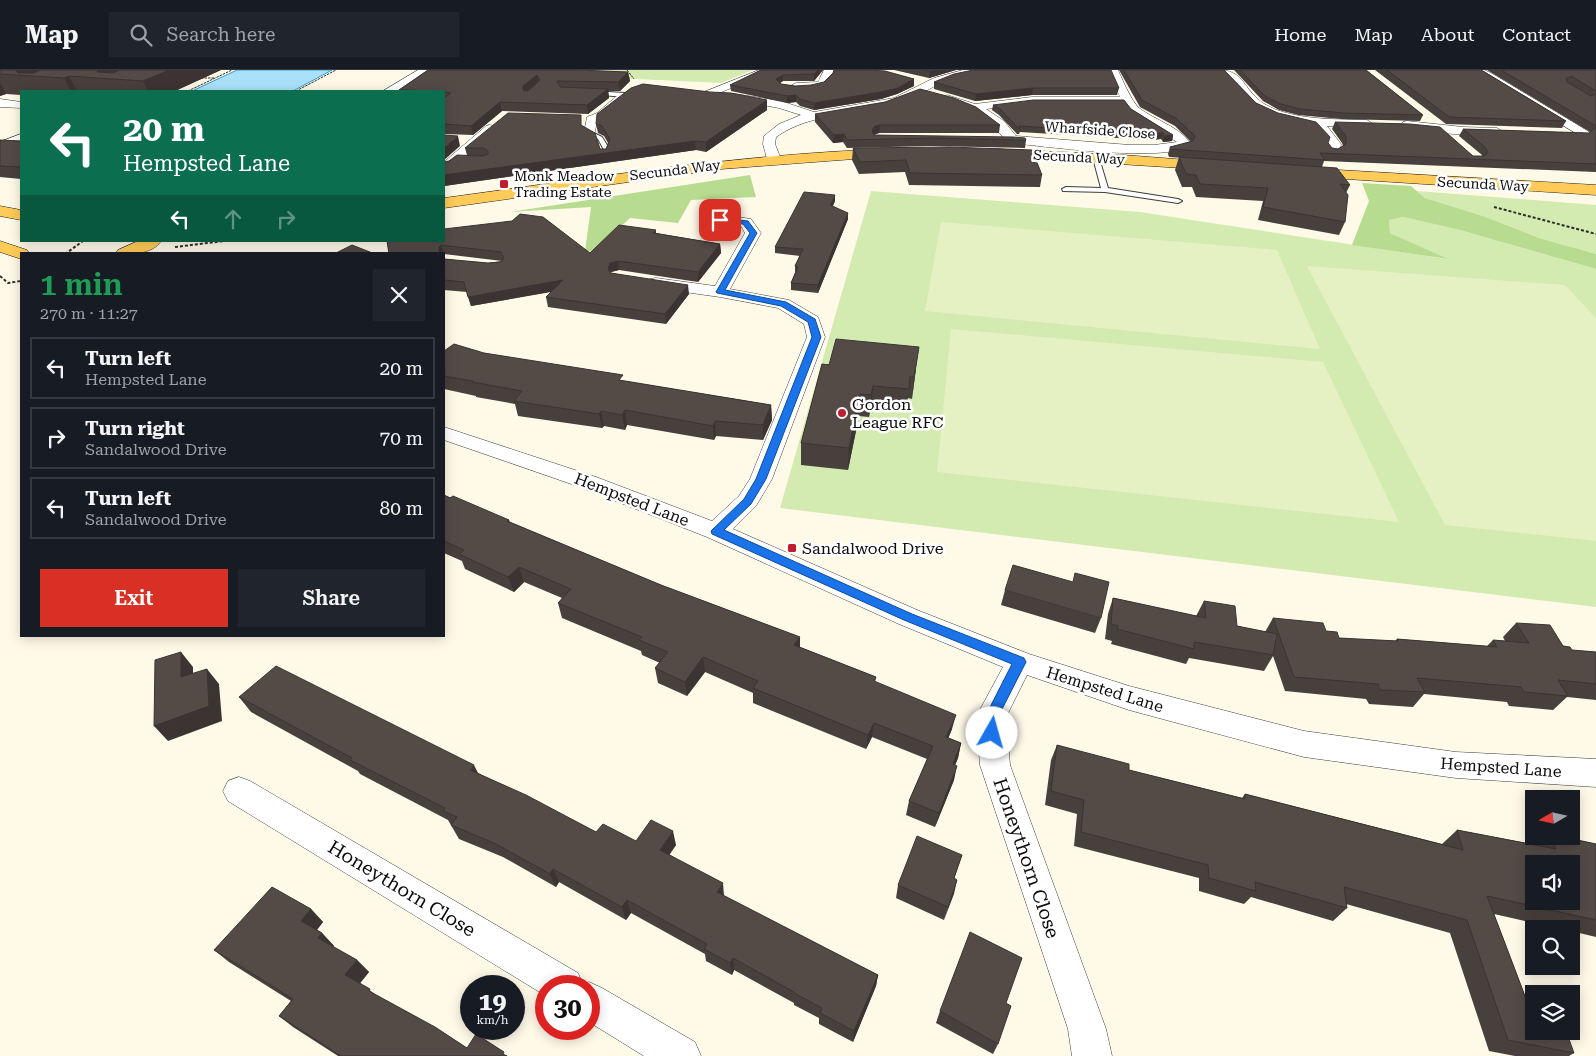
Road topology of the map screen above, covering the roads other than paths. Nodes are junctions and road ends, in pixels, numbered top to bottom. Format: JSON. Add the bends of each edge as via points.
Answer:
{"nodes":[{"id":1,"x":426,"y":70,"type":"edge"},
{"id":2,"x":768,"y":70,"type":"edge"},
{"id":3,"x":829,"y":70,"type":"edge"},
{"id":4,"x":980,"y":70,"type":"edge"},
{"id":5,"x":1113,"y":70,"type":"edge"},
{"id":6,"x":1224,"y":70,"type":"edge"},
{"id":7,"x":1476,"y":70,"type":"edge"},
{"id":8,"x":922,"y":85,"type":"junction"},
{"id":9,"x":784,"y":86,"type":"edge"},
{"id":10,"x":631,"y":88,"type":"joint"},
{"id":11,"x":391,"y":90,"type":"edge"},
{"id":12,"x":589,"y":93,"type":"edge"},
{"id":13,"x":1127,"y":101,"type":"junction"},
{"id":14,"x":976,"y":107,"type":"junction"},
{"id":15,"x":815,"y":116,"type":"junction"},
{"id":16,"x":1425,"y":117,"type":"dead end"},
{"id":17,"x":499,"y":122,"type":"edge"},
{"id":18,"x":1318,"y":122,"type":"junction"},
{"id":19,"x":587,"y":124,"type":"joint"},
{"id":20,"x":1377,"y":124,"type":"edge"},
{"id":21,"x":1396,"y":124,"type":"edge"},
{"id":22,"x":1440,"y":128,"type":"junction"},
{"id":23,"x":1510,"y":132,"type":"edge"},
{"id":24,"x":1557,"y":133,"type":"edge"},
{"id":25,"x":20,"y":136,"type":"edge"},
{"id":26,"x":1591,"y":137,"type":"edge"},
{"id":27,"x":1012,"y":139,"type":"junction"},
{"id":28,"x":460,"y":140,"type":"edge"},
{"id":29,"x":476,"y":140,"type":"junction"},
{"id":30,"x":994,"y":140,"type":"edge"},
{"id":31,"x":1455,"y":141,"type":"edge"},
{"id":32,"x":0,"y":142,"type":"edge"},
{"id":33,"x":1334,"y":151,"type":"edge"},
{"id":34,"x":904,"y":153,"type":"edge"},
{"id":35,"x":980,"y":153,"type":"edge"},
{"id":36,"x":605,"y":156,"type":"edge"},
{"id":37,"x":1096,"y":158,"type":"junction"},
{"id":38,"x":774,"y":159,"type":"junction"},
{"id":39,"x":453,"y":163,"type":"edge"},
{"id":40,"x":1229,"y":167,"type":"edge"},
{"id":41,"x":1286,"y":171,"type":"edge"},
{"id":42,"x":1066,"y":189,"type":"dead end"},
{"id":43,"x":1105,"y":190,"type":"junction"},
{"id":44,"x":1596,"y":190,"type":"edge"},
{"id":45,"x":1178,"y":201,"type":"dead end"},
{"id":46,"x":445,"y":204,"type":"edge"},
{"id":47,"x":730,"y":206,"type":"dead end"},
{"id":48,"x":0,"y":211,"type":"edge"},
{"id":49,"x":20,"y":215,"type":"edge"},
{"id":50,"x":151,"y":242,"type":"edge"},
{"id":51,"x":0,"y":246,"type":"edge"},
{"id":52,"x":128,"y":252,"type":"edge"},
{"id":53,"x":20,"y":254,"type":"edge"},
{"id":54,"x":638,"y":280,"type":"edge"},
{"id":55,"x":720,"y":292,"type":"junction"},
{"id":56,"x":445,"y":433,"type":"edge"},
{"id":57,"x":716,"y":531,"type":"junction"},
{"id":58,"x":1020,"y":662,"type":"junction"},
{"id":59,"x":1596,"y":773,"type":"edge"},
{"id":60,"x":239,"y":791,"type":"dead end"},
{"id":61,"x":547,"y":975,"type":"edge"},
{"id":62,"x":600,"y":1008,"type":"edge"},
{"id":63,"x":681,"y":1056,"type":"edge"},
{"id":64,"x":1092,"y":1056,"type":"edge"}],
"edges":[{"from":1,"to":11,"type":"street"},
{"from":2,"to":15,"type":"street","via":[[704,93],[781,105]]},
{"from":3,"to":9,"type":"street","via":[[828,79],[822,84],[813,87]]},
{"from":4,"to":8,"type":"street"},
{"from":5,"to":13,"type":"street","name":"Wharfside Close"},
{"from":6,"to":18,"type":"street","via":[[1264,110]]},
{"from":7,"to":26,"type":"street"},
{"from":8,"to":14,"type":"street"},
{"from":8,"to":15,"type":"street","via":[[897,101]]},
{"from":10,"to":12,"type":"lane"},
{"from":10,"to":19,"type":"street","via":[[601,116]]},
{"from":13,"to":14,"type":"street","via":[[1068,99],[1002,102]]},
{"from":13,"to":27,"type":"street","name":"Wharfside Close","via":[[1185,144],[1155,150]]},
{"from":14,"to":27,"type":"street","via":[[1000,123]]},
{"from":15,"to":38,"type":"street","via":[[778,129],[770,136]]},
{"from":16,"to":22,"type":"street"},
{"from":17,"to":29,"type":"street"},
{"from":18,"to":20,"type":"street"},
{"from":18,"to":33,"type":"street","via":[[1335,144]]},
{"from":19,"to":36,"type":"lane","via":[[607,150]]},
{"from":21,"to":22,"type":"street"},
{"from":22,"to":23,"type":"street"},
{"from":22,"to":31,"type":"street"},
{"from":24,"to":26,"type":"street"},
{"from":25,"to":32,"type":"street"},
{"from":27,"to":30,"type":"street"},
{"from":28,"to":29,"type":"street"},
{"from":29,"to":39,"type":"street"},
{"from":34,"to":38,"type":"main road","name":"Secunda Way"},
{"from":35,"to":37,"type":"main road","name":"Secunda Way"},
{"from":37,"to":40,"type":"main road","name":"Secunda Way"},
{"from":37,"to":43,"type":"lane"},
{"from":38,"to":46,"type":"main road","name":"Secunda Way","via":[[641,174]]},
{"from":41,"to":44,"type":"main road","name":"Secunda Way"},
{"from":42,"to":43,"type":"lane"},
{"from":43,"to":45,"type":"lane"},
{"from":47,"to":55,"type":"street","via":[[720,220],[746,222],[753,233]]},
{"from":48,"to":49,"type":"main road"},
{"from":50,"to":52,"type":"main road"},
{"from":51,"to":53,"type":"main road"},
{"from":54,"to":55,"type":"street"},
{"from":55,"to":57,"type":"street","via":[[783,304],[812,321],[816,337],[761,479],[748,501]]},
{"from":56,"to":57,"type":"street","name":"Hempsted Lane","via":[[588,482]]},
{"from":57,"to":58,"type":"street","name":"Hempsted Lane","via":[[908,617]]},
{"from":58,"to":59,"type":"street","name":"Hempsted Lane","via":[[1128,698],[1304,744],[1456,765]]},
{"from":58,"to":64,"type":"street","name":"Honeythorn Close","via":[[991,717],[994,765],[1087,1029]]},
{"from":60,"to":61,"type":"street","name":"Honeythorn Close"},
{"from":62,"to":63,"type":"street"}]}
